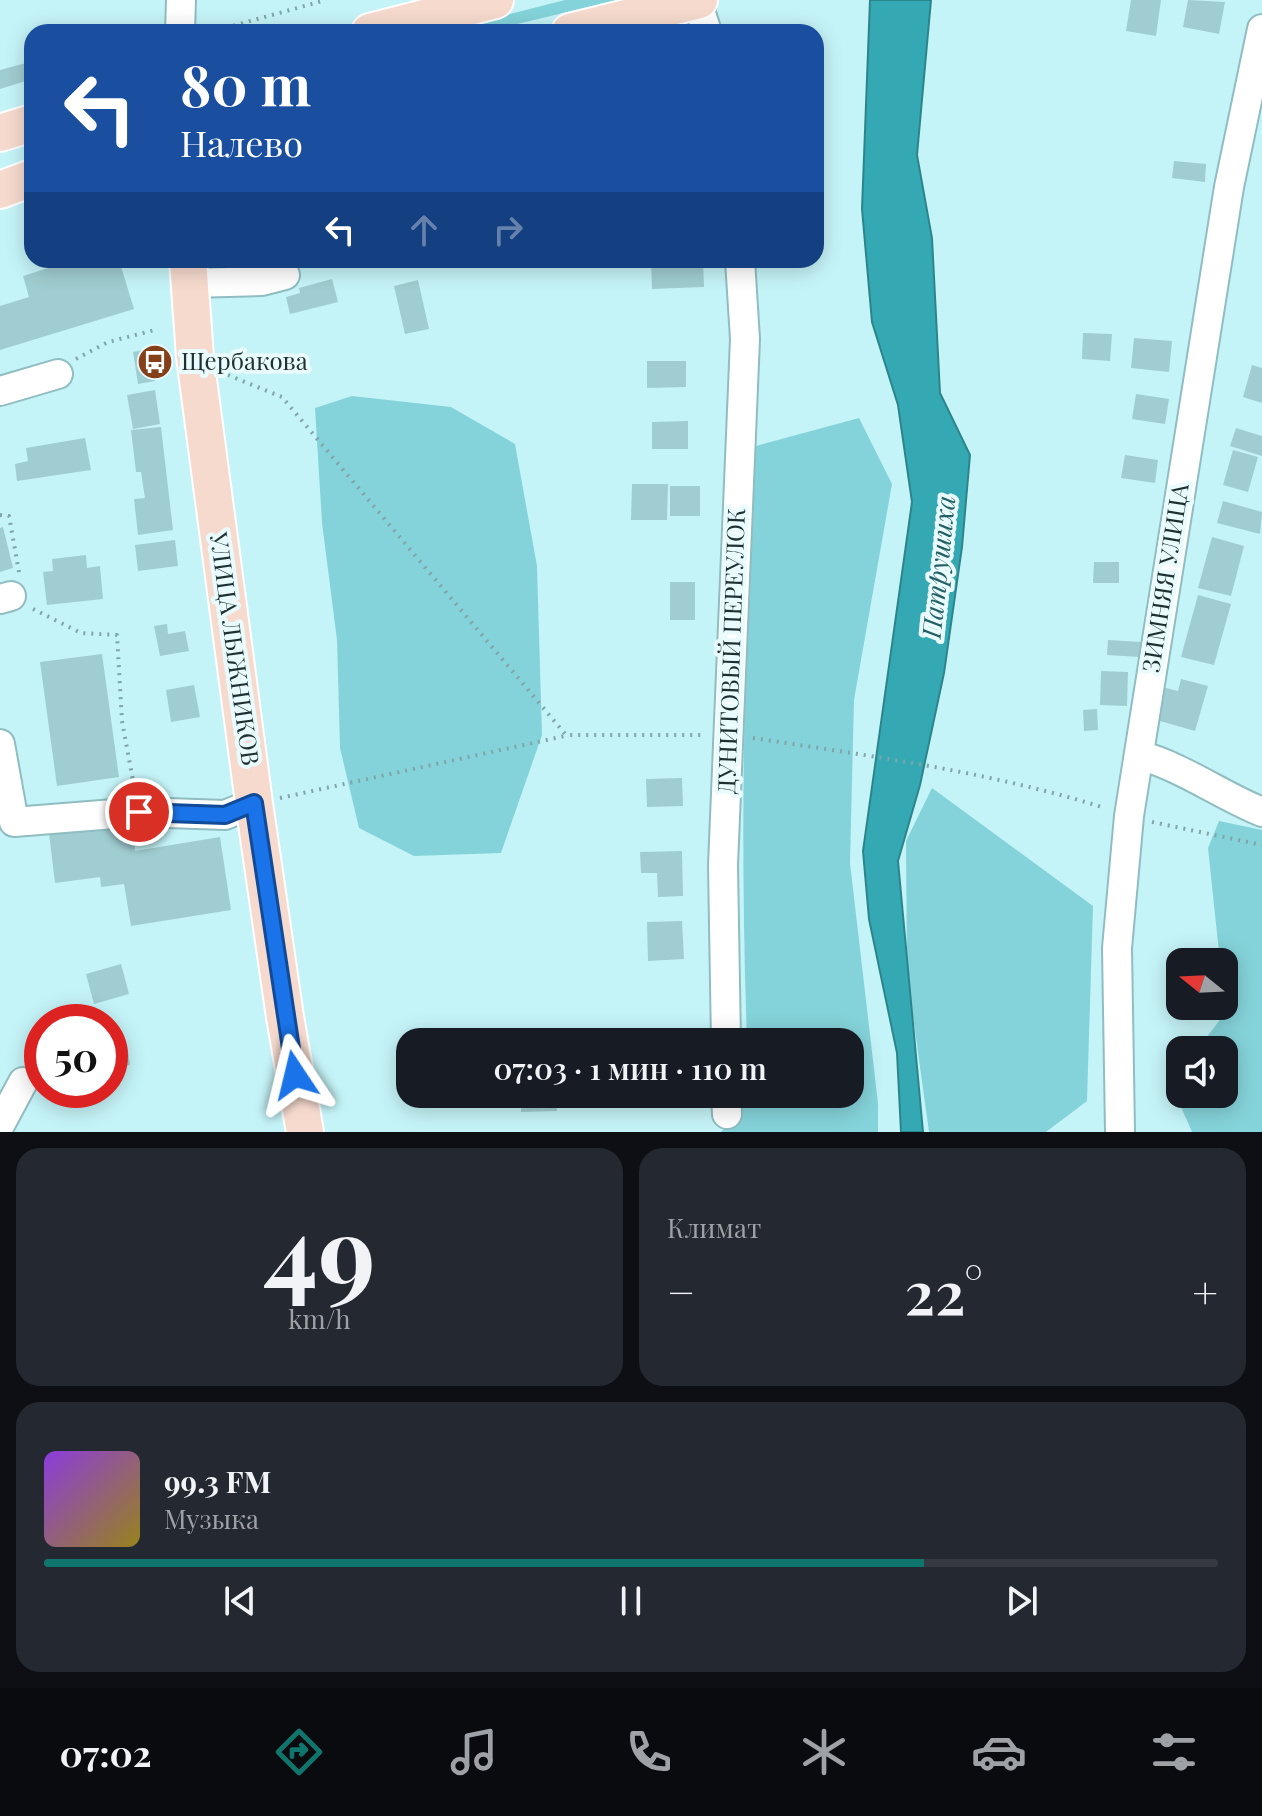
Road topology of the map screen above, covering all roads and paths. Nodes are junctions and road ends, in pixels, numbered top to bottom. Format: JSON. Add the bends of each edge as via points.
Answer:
{"nodes":[{"id":1,"x":181,"y":0,"type":"edge"},
{"id":2,"x":326,"y":0,"type":"edge"},
{"id":3,"x":495,"y":0,"type":"edge"},
{"id":4,"x":698,"y":0,"type":"edge"},
{"id":5,"x":180,"y":24,"type":"edge"},
{"id":6,"x":240,"y":24,"type":"edge"},
{"id":7,"x":401,"y":24,"type":"edge"},
{"id":8,"x":602,"y":24,"type":"edge"},
{"id":9,"x":705,"y":24,"type":"edge"},
{"id":10,"x":1262,"y":29,"type":"edge"},
{"id":11,"x":24,"y":126,"type":"edge"},
{"id":12,"x":0,"y":133,"type":"edge"},
{"id":13,"x":24,"y":181,"type":"edge"},
{"id":14,"x":0,"y":190,"type":"edge"},
{"id":15,"x":741,"y":268,"type":"edge"},
{"id":16,"x":189,"y":271,"type":"edge"},
{"id":17,"x":285,"y":275,"type":"dead end"},
{"id":18,"x":155,"y":330,"type":"dead end"},
{"id":19,"x":214,"y":369,"type":"dead end"},
{"id":20,"x":58,"y":374,"type":"joint"},
{"id":21,"x":0,"y":391,"type":"edge"},
{"id":22,"x":0,"y":515,"type":"edge"},
{"id":23,"x":10,"y":590,"type":"edge"},
{"id":24,"x":566,"y":735,"type":"junction"},
{"id":25,"x":728,"y":735,"type":"junction"},
{"id":26,"x":0,"y":744,"type":"edge"},
{"id":27,"x":1139,"y":755,"type":"junction"},
{"id":28,"x":254,"y":803,"type":"junction"},
{"id":29,"x":139,"y":812,"type":"junction"},
{"id":30,"x":1262,"y":812,"type":"edge"},
{"id":31,"x":1129,"y":816,"type":"junction"},
{"id":32,"x":1262,"y":845,"type":"edge"},
{"id":33,"x":726,"y":1028,"type":"edge"},
{"id":34,"x":23,"y":1082,"type":"dead end"},
{"id":35,"x":0,"y":1125,"type":"edge"},
{"id":36,"x":305,"y":1132,"type":"edge"},
{"id":37,"x":1120,"y":1132,"type":"edge"}],
"edges":[{"from":1,"to":5,"type":"street"},
{"from":2,"to":6,"type":"path"},
{"from":3,"to":7,"type":"main road"},
{"from":4,"to":8,"type":"main road"},
{"from":4,"to":9,"type":"street"},
{"from":10,"to":27,"type":"street","name":"ЗИМНЯЯ УЛИЦА","via":[[1229,187]]},
{"from":11,"to":12,"type":"main road"},
{"from":13,"to":14,"type":"main road"},
{"from":15,"to":25,"type":"street","name":"ДУНИТОВЫЙ ПЕРЕУЛОК","via":[[745,339]]},
{"from":16,"to":17,"type":"street","via":[[262,281]]},
{"from":16,"to":28,"type":"main road","name":"УЛИЦА ЛЫЖНИКОВ","via":[[195,357]]},
{"from":18,"to":20,"type":"path","via":[[108,342]]},
{"from":19,"to":24,"type":"path","via":[[282,397]]},
{"from":20,"to":21,"type":"street"},
{"from":22,"to":23,"type":"path","via":[[9,516]]},
{"from":23,"to":29,"type":"path","via":[[52,621],[81,633],[117,635],[122,721]]},
{"from":24,"to":25,"type":"path"},
{"from":24,"to":28,"type":"path"},
{"from":25,"to":31,"type":"path","via":[[941,768],[1052,791]]},
{"from":25,"to":33,"type":"street","name":"ДУНИТОВЫЙ ПЕРЕУЛОК","via":[[723,865]]},
{"from":26,"to":29,"type":"street","via":[[14,822]]},
{"from":27,"to":30,"type":"street","via":[[1164,762]]},
{"from":27,"to":31,"type":"street","name":"ЗИМНЯЯ УЛИЦА"},
{"from":28,"to":29,"type":"street","via":[[225,815]]},
{"from":28,"to":36,"type":"main road","name":"УЛИЦА ЛЫЖНИКОВ"},
{"from":31,"to":32,"type":"path"},
{"from":31,"to":37,"type":"street","name":"ЗИМНЯЯ УЛИЦА","via":[[1117,948]]},
{"from":34,"to":35,"type":"street"}]}
